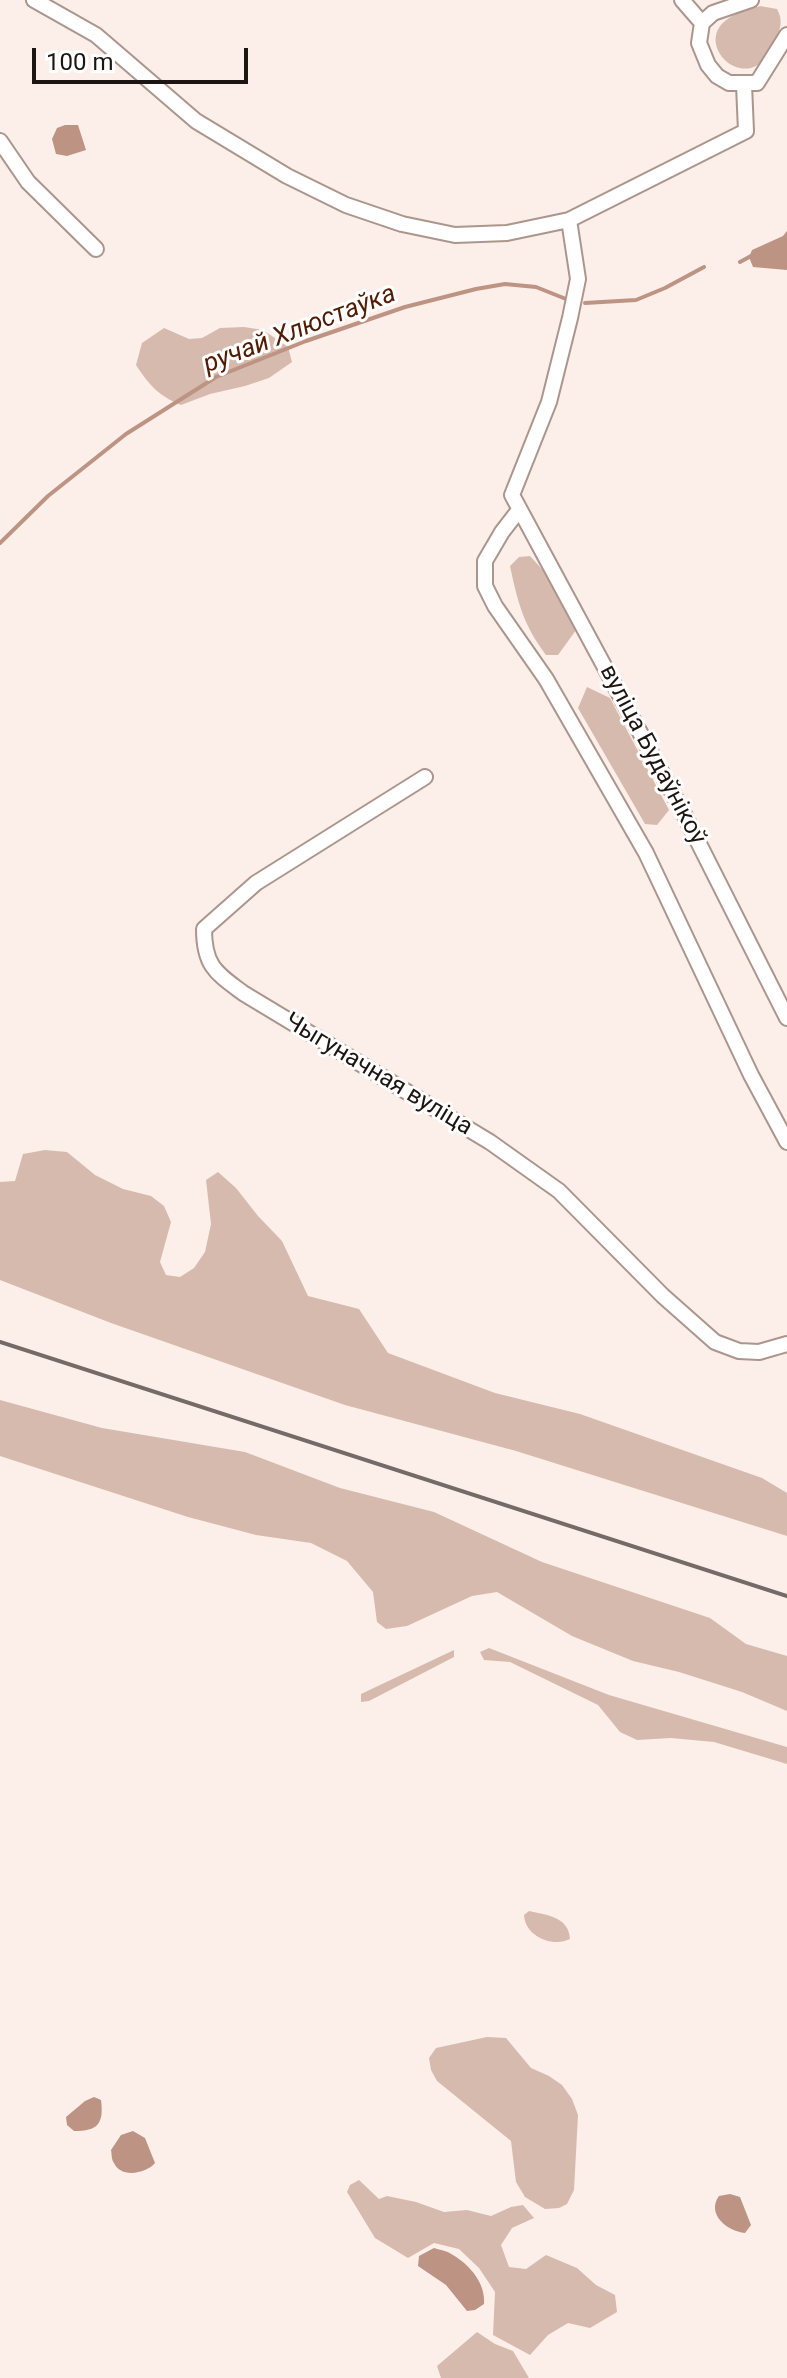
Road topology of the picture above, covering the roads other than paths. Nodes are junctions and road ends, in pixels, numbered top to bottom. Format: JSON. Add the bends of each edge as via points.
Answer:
{"nodes":[{"id":1,"x":34,"y":0,"type":"edge"},
{"id":2,"x":682,"y":0,"type":"edge"},
{"id":3,"x":751,"y":0,"type":"edge"},
{"id":4,"x":702,"y":23,"type":"junction"},
{"id":5,"x":787,"y":35,"type":"edge"},
{"id":6,"x":744,"y":85,"type":"junction"},
{"id":7,"x":0,"y":141,"type":"edge"},
{"id":8,"x":569,"y":220,"type":"junction"},
{"id":9,"x":96,"y":249,"type":"dead end"},
{"id":10,"x":519,"y":510,"type":"junction"},
{"id":11,"x":425,"y":777,"type":"dead end"},
{"id":12,"x":787,"y":1018,"type":"edge"},
{"id":13,"x":786,"y":1137,"type":"edge"},
{"id":14,"x":787,"y":1344,"type":"edge"}],
"edges":[{"from":1,"to":8,"type":"street","via":[[96,35],[196,121],[346,205],[455,235],[507,233]]},
{"from":2,"to":4,"type":"street"},
{"from":3,"to":4,"type":"street","via":[[713,13]]},
{"from":4,"to":6,"type":"street","via":[[699,43],[708,65],[729,83]]},
{"from":5,"to":6,"type":"street","via":[[757,83]]},
{"from":6,"to":8,"type":"street","via":[[746,131]]},
{"from":7,"to":9,"type":"street","via":[[28,182]]},
{"from":8,"to":10,"type":"street","name":"вуліца Будаўнікоў","via":[[578,279],[549,402],[512,495]]},
{"from":10,"to":12,"type":"street","name":"вуліца Будаўнікоў","via":[[685,816]]},
{"from":10,"to":13,"type":"street","via":[[485,561],[485,586],[546,679],[646,853]]},
{"from":11,"to":14,"type":"street","name":"Чыгуначная вуліца","via":[[256,883],[223,911],[204,929],[204,949],[216,973],[490,1142],[559,1191],[715,1342],[759,1352]]}]}
